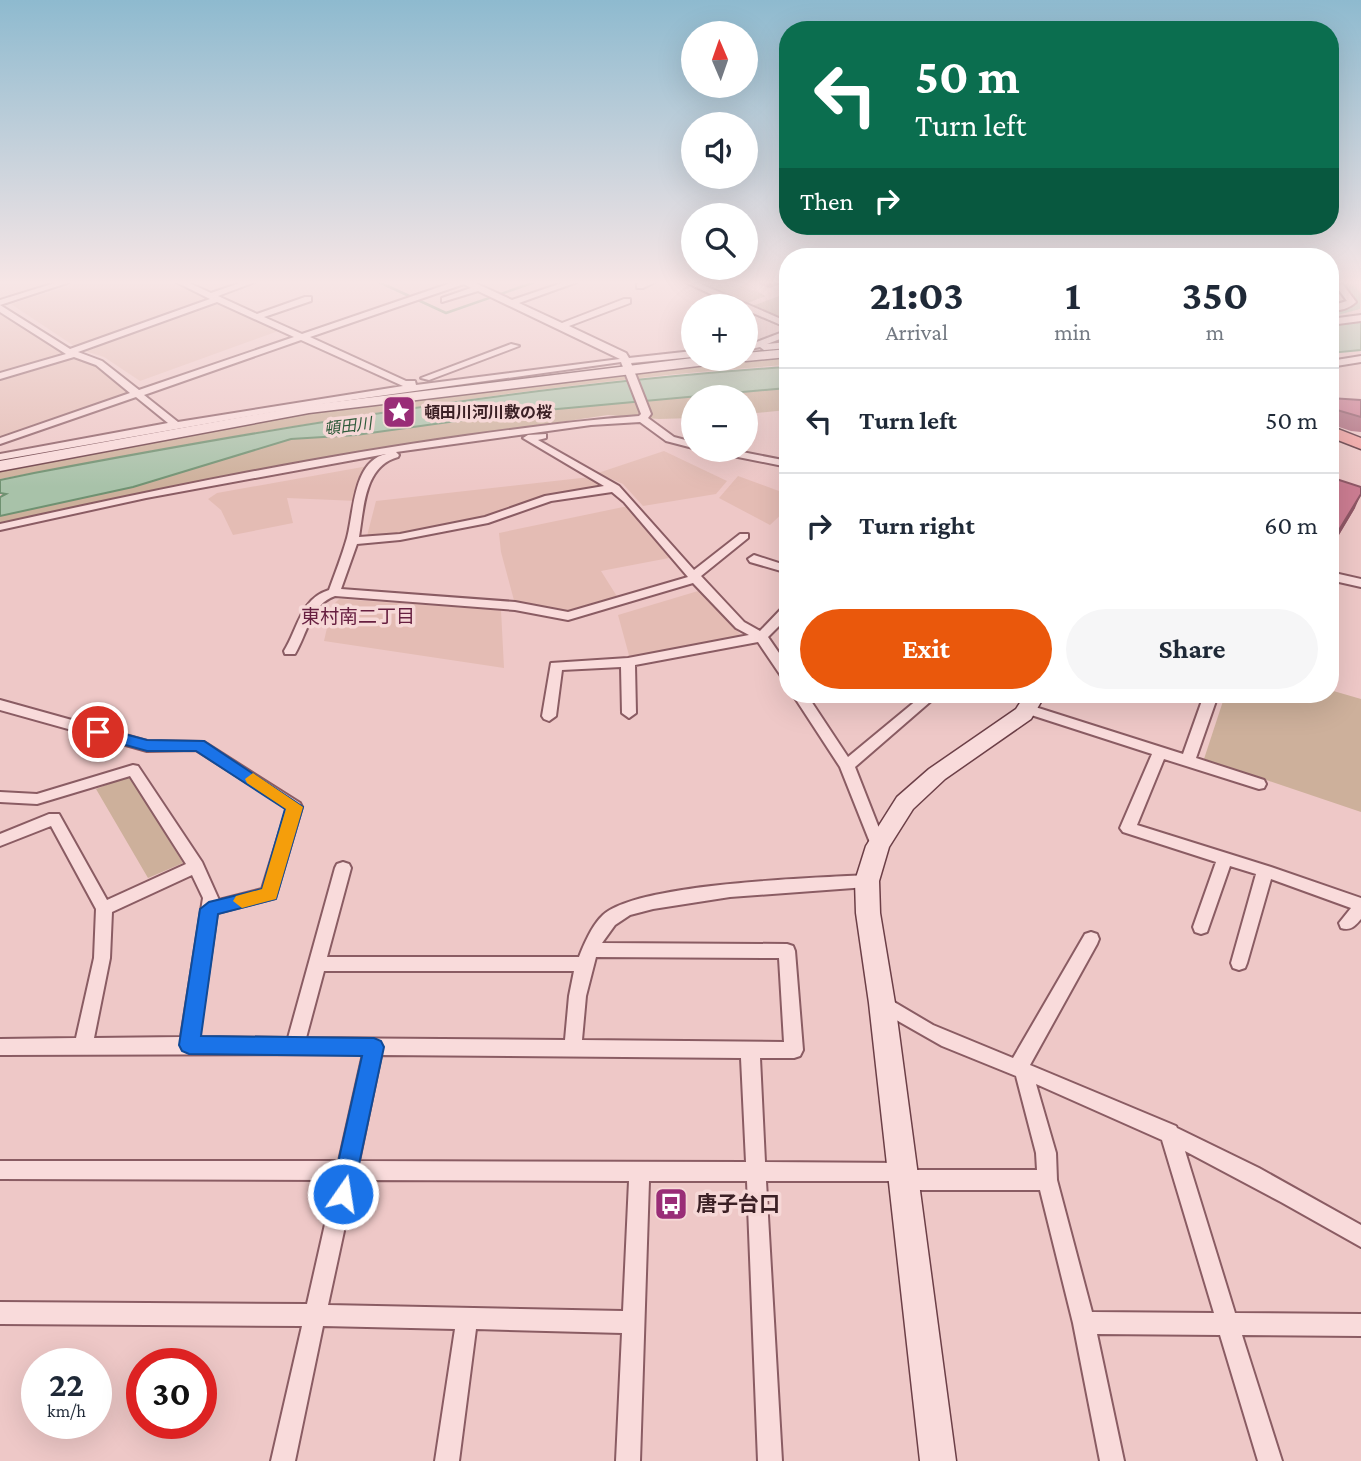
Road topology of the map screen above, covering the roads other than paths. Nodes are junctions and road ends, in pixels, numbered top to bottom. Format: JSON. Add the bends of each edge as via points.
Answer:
{"nodes":[{"id":1,"x":68,"y":350,"type":"edge"},
{"id":2,"x":79,"y":350,"type":"edge"},
{"id":3,"x":267,"y":350,"type":"edge"},
{"id":4,"x":330,"y":350,"type":"edge"},
{"id":5,"x":502,"y":350,"type":"edge"},
{"id":6,"x":612,"y":350,"type":"edge"},
{"id":7,"x":758,"y":352,"type":"edge"},
{"id":8,"x":72,"y":353,"type":"junction"},
{"id":9,"x":779,"y":353,"type":"edge"},
{"id":10,"x":681,"y":356,"type":"edge"},
{"id":11,"x":1361,"y":359,"type":"edge"},
{"id":12,"x":681,"y":362,"type":"edge"},
{"id":13,"x":1339,"y":363,"type":"edge"},
{"id":14,"x":627,"y":365,"type":"junction"},
{"id":15,"x":0,"y":376,"type":"edge"},
{"id":16,"x":440,"y":382,"type":"junction"},
{"id":17,"x":411,"y":383,"type":"junction"},
{"id":18,"x":139,"y":394,"type":"junction"},
{"id":19,"x":644,"y":417,"type":"junction"},
{"id":20,"x":610,"y":421,"type":"junction"},
{"id":21,"x":174,"y":423,"type":"junction"},
{"id":22,"x":1339,"y":434,"type":"edge"},
{"id":23,"x":0,"y":441,"type":"edge"},
{"id":24,"x":681,"y":441,"type":"edge"},
{"id":25,"x":438,"y":443,"type":"junction"},
{"id":26,"x":1361,"y":443,"type":"edge"},
{"id":27,"x":0,"y":457,"type":"edge"},
{"id":28,"x":758,"y":458,"type":"edge"},
{"id":29,"x":779,"y":462,"type":"edge"},
{"id":30,"x":0,"y":466,"type":"edge"},
{"id":31,"x":615,"y":488,"type":"junction"},
{"id":32,"x":0,"y":527,"type":"edge"},
{"id":33,"x":744,"y":536,"type":"dead end"},
{"id":34,"x":352,"y":541,"type":"junction"},
{"id":35,"x":754,"y":559,"type":"dead end"},
{"id":36,"x":779,"y":567,"type":"edge"},
{"id":37,"x":695,"y":577,"type":"junction"},
{"id":38,"x":1339,"y":578,"type":"edge"},
{"id":39,"x":1361,"y":583,"type":"edge"},
{"id":40,"x":334,"y":592,"type":"junction"},
{"id":41,"x":779,"y":618,"type":"edge"},
{"id":42,"x":761,"y":637,"type":"junction"},
{"id":43,"x":290,"y":652,"type":"dead end"},
{"id":44,"x":628,"y":662,"type":"junction"},
{"id":45,"x":779,"y":663,"type":"edge"},
{"id":46,"x":805,"y":703,"type":"edge"},
{"id":47,"x":922,"y":703,"type":"edge"},
{"id":48,"x":1030,"y":703,"type":"edge"},
{"id":49,"x":1034,"y":703,"type":"edge"},
{"id":50,"x":1208,"y":703,"type":"edge"},
{"id":51,"x":0,"y":705,"type":"edge"},
{"id":52,"x":629,"y":713,"type":"dead end"},
{"id":53,"x":549,"y":716,"type":"dead end"},
{"id":54,"x":1160,"y":752,"type":"junction"},
{"id":55,"x":1188,"y":761,"type":"junction"},
{"id":56,"x":847,"y":766,"type":"junction"},
{"id":57,"x":1259,"y":784,"type":"dead end"},
{"id":58,"x":0,"y":797,"type":"edge"},
{"id":59,"x":0,"y":840,"type":"edge"},
{"id":60,"x":878,"y":846,"type":"junction"},
{"id":61,"x":1225,"y":859,"type":"junction"},
{"id":62,"x":196,"y":866,"type":"junction"},
{"id":63,"x":343,"y":868,"type":"dead end"},
{"id":64,"x":1265,"y":872,"type":"junction"},
{"id":65,"x":867,"y":881,"type":"junction"},
{"id":66,"x":1361,"y":906,"type":"edge"},
{"id":67,"x":104,"y":909,"type":"junction"},
{"id":68,"x":209,"y":909,"type":"junction"},
{"id":69,"x":1347,"y":923,"type":"dead end"},
{"id":70,"x":1201,"y":927,"type":"dead end"},
{"id":71,"x":1091,"y":939,"type":"dead end"},
{"id":72,"x":587,"y":957,"type":"junction"},
{"id":73,"x":1239,"y":963,"type":"dead end"},
{"id":74,"x":317,"y":964,"type":"junction"},
{"id":75,"x":882,"y":1003,"type":"junction"},
{"id":76,"x":83,"y":1045,"type":"junction"},
{"id":77,"x":189,"y":1045,"type":"junction"},
{"id":78,"x":295,"y":1046,"type":"junction"},
{"id":79,"x":0,"y":1047,"type":"edge"},
{"id":80,"x":374,"y":1047,"type":"junction"},
{"id":81,"x":573,"y":1047,"type":"junction"},
{"id":82,"x":750,"y":1049,"type":"junction"},
{"id":83,"x":1020,"y":1068,"type":"junction"},
{"id":84,"x":1168,"y":1132,"type":"junction"},
{"id":85,"x":0,"y":1170,"type":"edge"},
{"id":86,"x":348,"y":1170,"type":"junction"},
{"id":87,"x":639,"y":1173,"type":"junction"},
{"id":88,"x":754,"y":1173,"type":"junction"},
{"id":89,"x":903,"y":1176,"type":"junction"},
{"id":90,"x":1047,"y":1180,"type":"junction"},
{"id":91,"x":1361,"y":1237,"type":"edge"},
{"id":92,"x":0,"y":1312,"type":"edge"},
{"id":93,"x":315,"y":1315,"type":"junction"},
{"id":94,"x":467,"y":1318,"type":"junction"},
{"id":95,"x":632,"y":1322,"type":"junction"},
{"id":96,"x":1084,"y":1323,"type":"junction"},
{"id":97,"x":1361,"y":1325,"type":"edge"},
{"id":98,"x":1228,"y":1326,"type":"junction"},
{"id":99,"x":283,"y":1461,"type":"edge"},
{"id":100,"x":447,"y":1461,"type":"edge"},
{"id":101,"x":628,"y":1461,"type":"edge"},
{"id":102,"x":769,"y":1461,"type":"edge"},
{"id":103,"x":938,"y":1461,"type":"edge"},
{"id":104,"x":1112,"y":1461,"type":"edge"},
{"id":105,"x":1270,"y":1461,"type":"edge"}],
"edges":[{"from":1,"to":8,"type":"street"},
{"from":2,"to":8,"type":"street"},
{"from":3,"to":18,"type":"street"},
{"from":4,"to":17,"type":"street"},
{"from":5,"to":17,"type":"street"},
{"from":6,"to":14,"type":"street","via":[[623,355]]},
{"from":7,"to":9,"type":"street"},
{"from":8,"to":15,"type":"street"},
{"from":8,"to":18,"type":"street","via":[[99,363]]},
{"from":10,"to":14,"type":"street"},
{"from":11,"to":13,"type":"street"},
{"from":12,"to":14,"type":"street"},
{"from":14,"to":16,"type":"street"},
{"from":14,"to":19,"type":"street"},
{"from":14,"to":30,"type":"street","via":[[309,409]]},
{"from":16,"to":17,"type":"street"},
{"from":16,"to":21,"type":"street"},
{"from":18,"to":21,"type":"street"},
{"from":18,"to":23,"type":"street"},
{"from":19,"to":20,"type":"street"},
{"from":19,"to":24,"type":"street","via":[[670,439]]},
{"from":20,"to":25,"type":"street"},
{"from":20,"to":31,"type":"street","via":[[528,438]]},
{"from":21,"to":27,"type":"street"},
{"from":22,"to":26,"type":"main road"},
{"from":25,"to":32,"type":"street","via":[[238,477]]},
{"from":25,"to":34,"type":"street","via":[[380,458],[371,467],[364,480]]},
{"from":28,"to":29,"type":"street"},
{"from":31,"to":34,"type":"street","via":[[549,498],[488,520]]},
{"from":31,"to":37,"type":"street"},
{"from":33,"to":37,"type":"street"},
{"from":34,"to":40,"type":"street"},
{"from":35,"to":36,"type":"street"},
{"from":37,"to":40,"type":"street","via":[[568,616],[515,606]]},
{"from":37,"to":42,"type":"street","via":[[740,625]]},
{"from":38,"to":39,"type":"street"},
{"from":40,"to":43,"type":"street","via":[[311,604],[300,638]]},
{"from":41,"to":42,"type":"street"},
{"from":42,"to":44,"type":"street"},
{"from":42,"to":45,"type":"street"},
{"from":44,"to":52,"type":"street"},
{"from":44,"to":53,"type":"street","via":[[556,666]]},
{"from":46,"to":56,"type":"street"},
{"from":47,"to":56,"type":"street"},
{"from":48,"to":60,"type":"street","via":[[905,803]]},
{"from":49,"to":54,"type":"street"},
{"from":50,"to":55,"type":"street"},
{"from":51,"to":68,"type":"street","via":[[147,746],[199,745],[290,802],[295,807],[270,894]]},
{"from":54,"to":55,"type":"street"},
{"from":54,"to":61,"type":"street","via":[[1128,828]]},
{"from":55,"to":57,"type":"street"},
{"from":56,"to":60,"type":"street"},
{"from":58,"to":62,"type":"street","via":[[37,799],[133,770]]},
{"from":59,"to":67,"type":"street","via":[[54,818]]},
{"from":60,"to":65,"type":"street"},
{"from":61,"to":64,"type":"street"},
{"from":61,"to":70,"type":"street"},
{"from":62,"to":67,"type":"street"},
{"from":62,"to":68,"type":"street","via":[[211,898]]},
{"from":63,"to":74,"type":"street"},
{"from":64,"to":66,"type":"street"},
{"from":64,"to":73,"type":"street"},
{"from":65,"to":72,"type":"street","via":[[663,899],[630,907],[610,918]]},
{"from":65,"to":75,"type":"street"},
{"from":66,"to":69,"type":"street"},
{"from":67,"to":76,"type":"street","via":[[102,958]]},
{"from":68,"to":77,"type":"street"},
{"from":71,"to":83,"type":"street"},
{"from":72,"to":74,"type":"street"},
{"from":72,"to":81,"type":"street","via":[[579,973]]},
{"from":72,"to":82,"type":"street","via":[[787,951],[794,1050]]},
{"from":74,"to":78,"type":"street"},
{"from":75,"to":83,"type":"street","via":[[948,1043]]},
{"from":75,"to":89,"type":"street"},
{"from":76,"to":77,"type":"street"},
{"from":76,"to":79,"type":"street"},
{"from":77,"to":78,"type":"street"},
{"from":78,"to":80,"type":"street"},
{"from":80,"to":81,"type":"street"},
{"from":80,"to":86,"type":"street"},
{"from":81,"to":82,"type":"street"},
{"from":82,"to":88,"type":"street"},
{"from":83,"to":84,"type":"street"},
{"from":83,"to":90,"type":"street","via":[[1046,1153]]},
{"from":84,"to":91,"type":"street"},
{"from":84,"to":98,"type":"street"},
{"from":85,"to":86,"type":"street"},
{"from":86,"to":87,"type":"street"},
{"from":86,"to":93,"type":"street"},
{"from":87,"to":88,"type":"street"},
{"from":87,"to":95,"type":"street"},
{"from":88,"to":89,"type":"street"},
{"from":88,"to":102,"type":"street"},
{"from":89,"to":90,"type":"street"},
{"from":89,"to":103,"type":"street"},
{"from":90,"to":96,"type":"street"},
{"from":92,"to":93,"type":"street"},
{"from":93,"to":94,"type":"street"},
{"from":93,"to":99,"type":"street"},
{"from":94,"to":95,"type":"street"},
{"from":94,"to":100,"type":"street"},
{"from":95,"to":101,"type":"street"},
{"from":96,"to":98,"type":"street"},
{"from":96,"to":104,"type":"street"},
{"from":97,"to":98,"type":"street"},
{"from":98,"to":105,"type":"street"}]}
